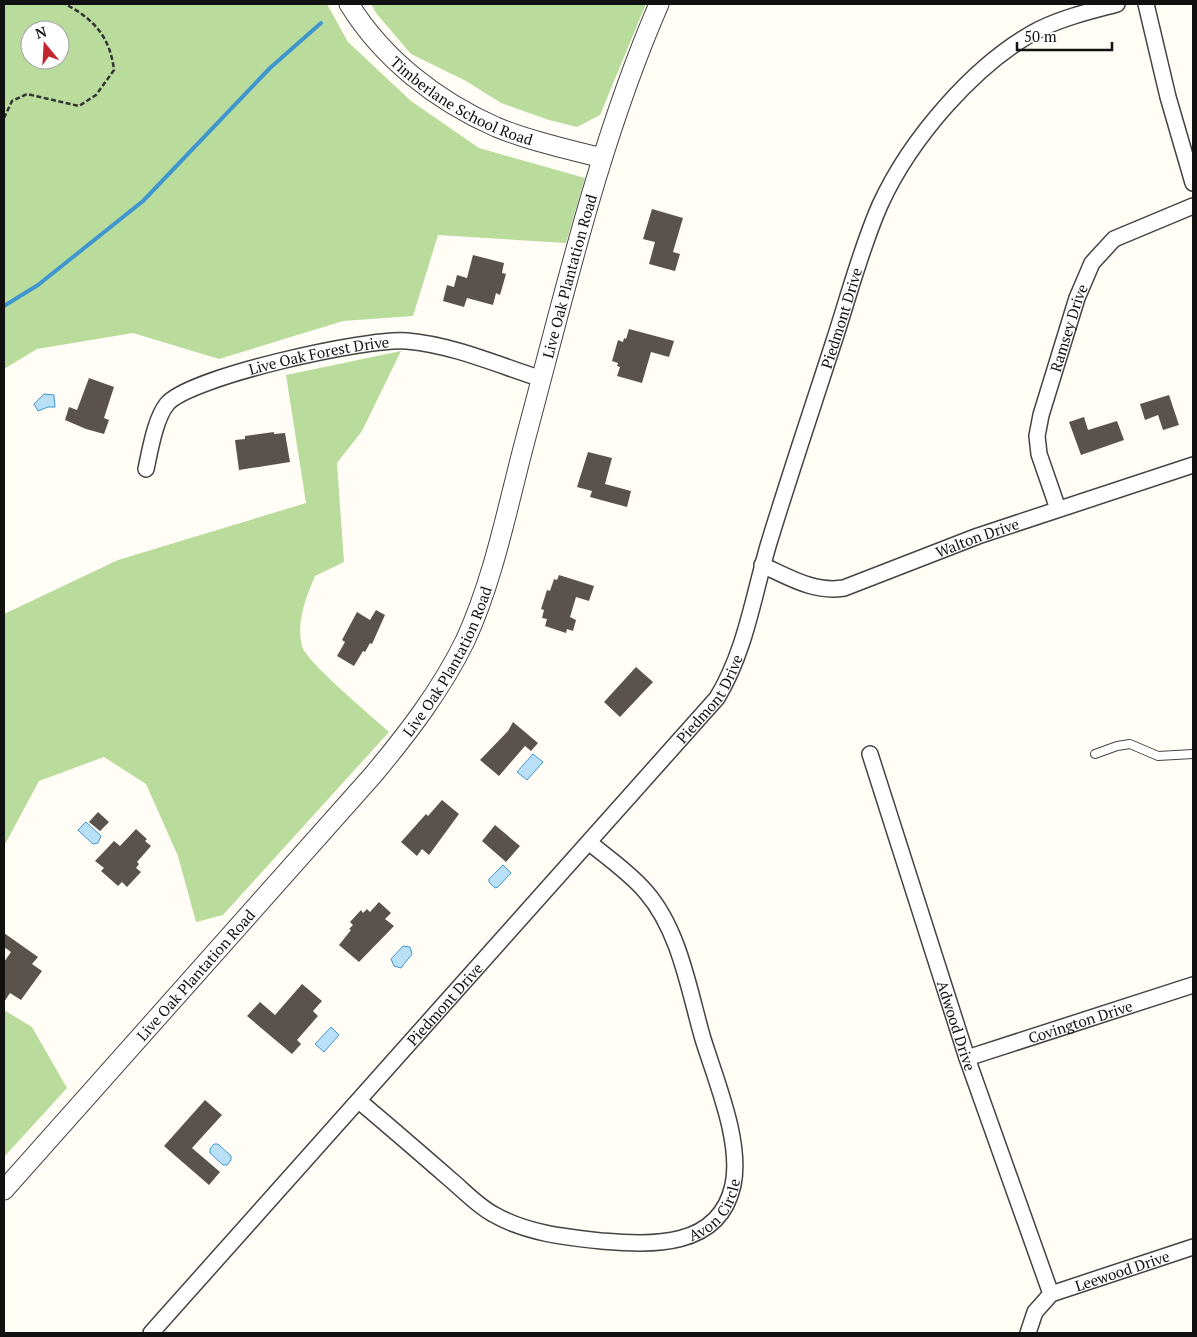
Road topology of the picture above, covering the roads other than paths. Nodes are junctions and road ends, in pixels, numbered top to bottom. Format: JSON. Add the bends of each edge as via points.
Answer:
{"nodes":[{"id":1,"x":349,"y":4,"type":"edge"},
{"id":2,"x":659,"y":4,"type":"edge"},
{"id":3,"x":1117,"y":4,"type":"edge"},
{"id":4,"x":1146,"y":4,"type":"edge"},
{"id":5,"x":602,"y":158,"type":"junction"},
{"id":6,"x":1193,"y":183,"type":"edge"},
{"id":7,"x":1193,"y":206,"type":"edge"},
{"id":8,"x":542,"y":379,"type":"junction"},
{"id":9,"x":1193,"y":465,"type":"edge"},
{"id":10,"x":146,"y":469,"type":"dead end"},
{"id":11,"x":1058,"y":509,"type":"junction"},
{"id":12,"x":762,"y":565,"type":"junction"},
{"id":13,"x":870,"y":754,"type":"dead end"},
{"id":14,"x":1096,"y":754,"type":"dead end"},
{"id":15,"x":1193,"y":754,"type":"edge"},
{"id":16,"x":590,"y":843,"type":"junction"},
{"id":17,"x":1193,"y":985,"type":"edge"},
{"id":18,"x":967,"y":1058,"type":"junction"},
{"id":19,"x":359,"y":1101,"type":"junction"},
{"id":20,"x":4,"y":1190,"type":"edge"},
{"id":21,"x":1193,"y":1247,"type":"edge"},
{"id":22,"x":1051,"y":1294,"type":"junction"},
{"id":23,"x":151,"y":1333,"type":"edge"},
{"id":24,"x":1028,"y":1333,"type":"edge"}],
"edges":[{"from":1,"to":5,"type":"street","name":"Timberlane School Road","via":[[388,53],[420,82],[449,102],[497,127]]},
{"from":2,"to":5,"type":"street","name":"Live Oak Plantation Road"},
{"from":3,"to":12,"type":"street","name":"Piedmont Drive","via":[[1054,22],[1017,43],[941,111],[905,158],[880,206],[864,249]]},
{"from":4,"to":6,"type":"street"},
{"from":5,"to":8,"type":"street","name":"Live Oak Plantation Road"},
{"from":7,"to":11,"type":"street","name":"Ramsey Drive","via":[[1114,240],[1092,263],[1076,298],[1037,436],[1039,454]]},
{"from":8,"to":10,"type":"street","name":"Live Oak Forest Drive","via":[[436,345],[405,340],[327,350],[230,376],[185,393],[167,404],[155,431]]},
{"from":8,"to":20,"type":"street","name":"Live Oak Plantation Road","via":[[478,607],[450,669],[426,707],[374,774]]},
{"from":9,"to":11,"type":"street","name":"Walton Drive"},
{"from":11,"to":12,"type":"street","name":"Walton Drive","via":[[844,588],[822,589]]},
{"from":12,"to":16,"type":"street","name":"Piedmont Drive","via":[[730,677],[700,719]]},
{"from":13,"to":18,"type":"street","name":"Adwood Drive"},
{"from":14,"to":15,"type":"lane","via":[[1130,744],[1158,756]]},
{"from":16,"to":19,"type":"street","name":"Piedmont Drive"},
{"from":16,"to":19,"type":"street","name":"Avon Circle","via":[[646,892],[666,924],[680,962],[733,1144],[733,1185],[721,1211],[687,1238],[646,1244],[530,1231],[492,1214]]},
{"from":17,"to":18,"type":"street","name":"Covington Drive"},
{"from":18,"to":22,"type":"street","name":"Adwood Drive"},
{"from":19,"to":23,"type":"street","name":"Piedmont Drive"},
{"from":21,"to":22,"type":"street","name":"Leewood Drive"},
{"from":22,"to":24,"type":"street","via":[[1035,1312]]}]}
